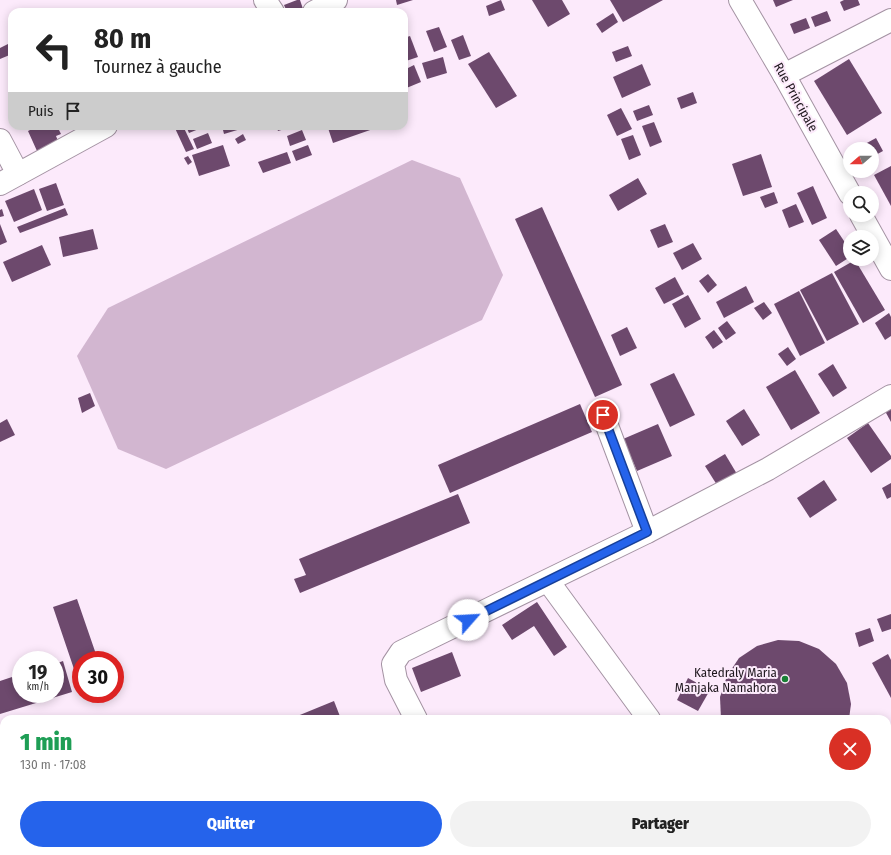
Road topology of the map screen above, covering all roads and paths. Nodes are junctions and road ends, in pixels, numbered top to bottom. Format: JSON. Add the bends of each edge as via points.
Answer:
{"nodes":[{"id":1,"x":336,"y":0,"type":"edge"},
{"id":2,"x":740,"y":0,"type":"edge"},
{"id":3,"x":321,"y":8,"type":"edge"},
{"id":4,"x":891,"y":20,"type":"edge"},
{"id":5,"x":784,"y":75,"type":"junction"},
{"id":6,"x":99,"y":130,"type":"edge"},
{"id":7,"x":0,"y":140,"type":"edge"},
{"id":8,"x":9,"y":179,"type":"edge"},
{"id":9,"x":846,"y":186,"type":"edge"},
{"id":10,"x":865,"y":222,"type":"edge"},
{"id":11,"x":891,"y":269,"type":"edge"},
{"id":12,"x":891,"y":396,"type":"edge"},
{"id":13,"x":603,"y":415,"type":"dead end"},
{"id":14,"x":647,"y":532,"type":"junction"},
{"id":15,"x":548,"y":581,"type":"junction"},
{"id":16,"x":414,"y":715,"type":"edge"},
{"id":17,"x":646,"y":715,"type":"edge"}],
"edges":[{"from":1,"to":3,"type":"street"},
{"from":2,"to":5,"type":"street","name":"Rue Principale"},
{"from":4,"to":5,"type":"street"},
{"from":5,"to":9,"type":"street","name":"Rue Principale"},
{"from":6,"to":8,"type":"street"},
{"from":7,"to":8,"type":"street"},
{"from":10,"to":11,"type":"street"},
{"from":12,"to":14,"type":"street","via":[[768,469]]},
{"from":13,"to":14,"type":"street"},
{"from":14,"to":15,"type":"street"},
{"from":15,"to":16,"type":"street","via":[[401,652],[393,664],[396,680]]},
{"from":15,"to":17,"type":"street"}]}
